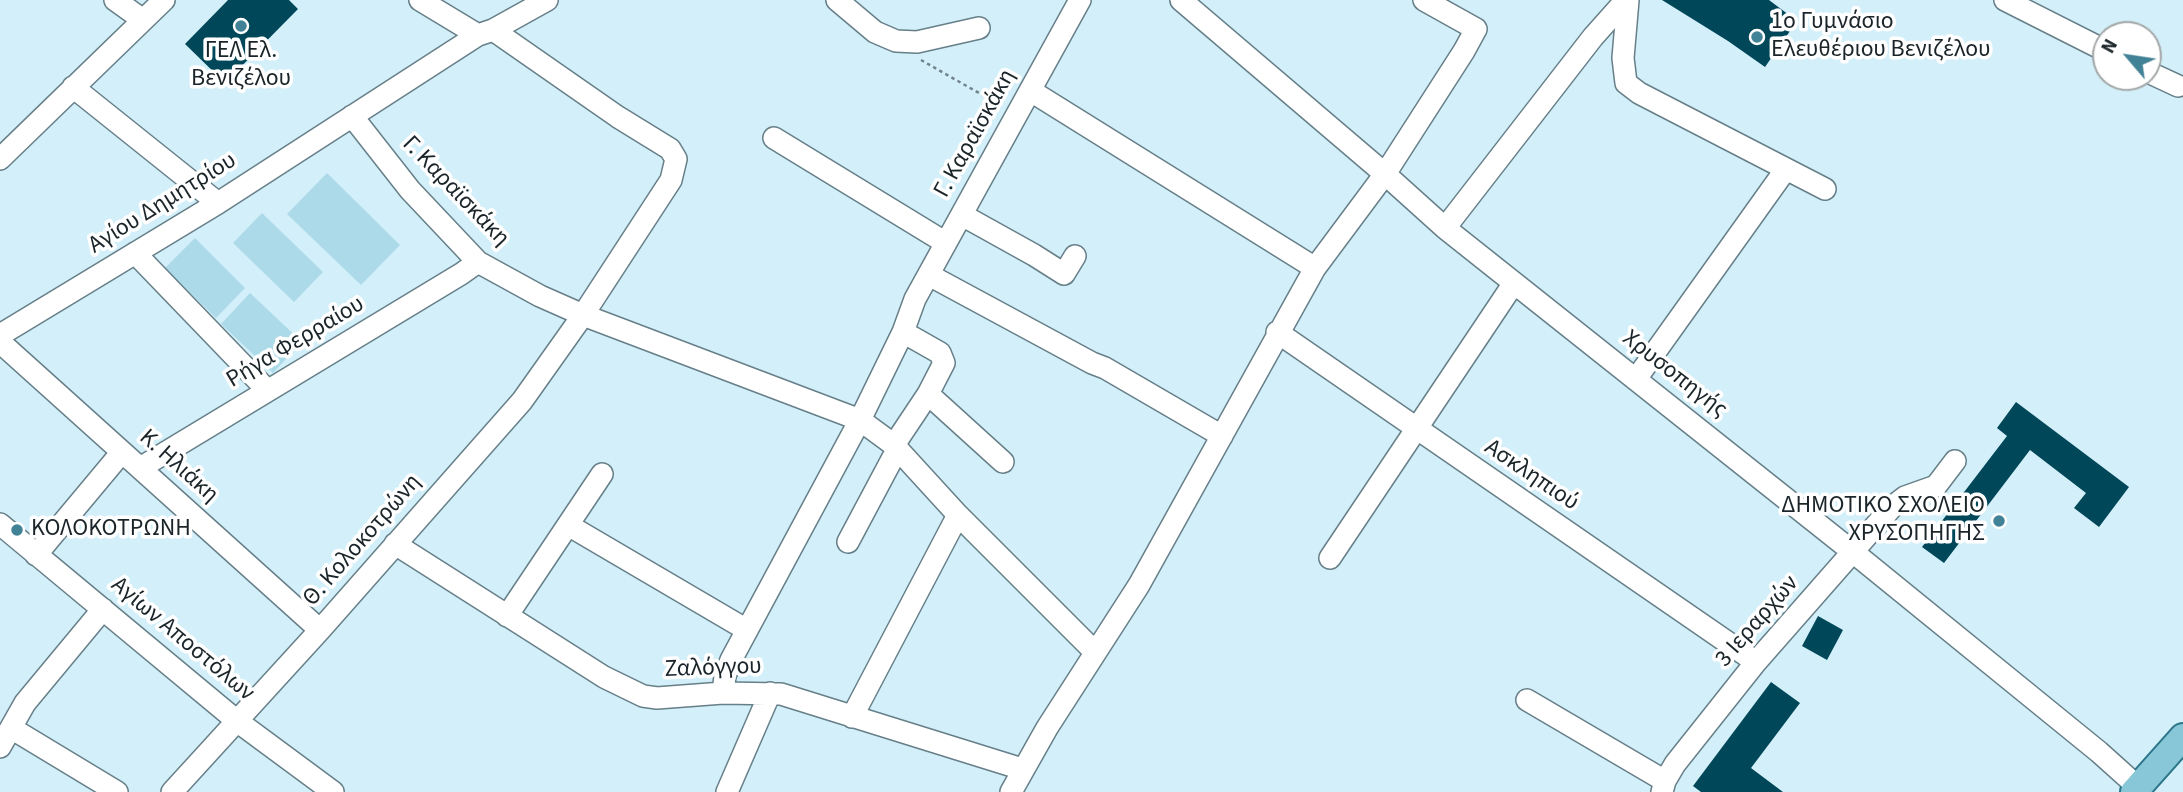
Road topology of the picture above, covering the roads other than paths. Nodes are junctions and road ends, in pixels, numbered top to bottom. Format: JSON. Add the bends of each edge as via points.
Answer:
{"nodes":[{"id":1,"x":115,"y":0,"type":"edge"},
{"id":2,"x":164,"y":0,"type":"edge"},
{"id":3,"x":420,"y":0,"type":"edge"},
{"id":4,"x":547,"y":0,"type":"edge"},
{"id":5,"x":837,"y":0,"type":"edge"},
{"id":6,"x":1080,"y":0,"type":"edge"},
{"id":7,"x":1181,"y":0,"type":"edge"},
{"id":8,"x":1424,"y":0,"type":"edge"},
{"id":9,"x":1627,"y":0,"type":"edge"},
{"id":10,"x":2005,"y":0,"type":"edge"},
{"id":11,"x":143,"y":20,"type":"junction"},
{"id":12,"x":979,"y":28,"type":"dead end"},
{"id":13,"x":486,"y":33,"type":"junction"},
{"id":14,"x":2092,"y":44,"type":"edge"},
{"id":15,"x":2162,"y":79,"type":"edge"},
{"id":16,"x":2178,"y":86,"type":"dead end"},
{"id":17,"x":73,"y":87,"type":"junction"},
{"id":18,"x":1031,"y":90,"type":"junction"},
{"id":19,"x":352,"y":116,"type":"junction"},
{"id":20,"x":774,"y":138,"type":"dead end"},
{"id":21,"x":0,"y":159,"type":"edge"},
{"id":22,"x":1786,"y":169,"type":"junction"},
{"id":23,"x":1385,"y":174,"type":"junction"},
{"id":24,"x":1825,"y":189,"type":"dead end"},
{"id":25,"x":218,"y":203,"type":"junction"},
{"id":26,"x":961,"y":215,"type":"junction"},
{"id":27,"x":1445,"y":228,"type":"junction"},
{"id":28,"x":946,"y":243,"type":"junction"},
{"id":29,"x":135,"y":253,"type":"junction"},
{"id":30,"x":1075,"y":256,"type":"dead end"},
{"id":31,"x":478,"y":262,"type":"junction"},
{"id":32,"x":1315,"y":268,"type":"junction"},
{"id":33,"x":929,"y":275,"type":"junction"},
{"id":34,"x":1514,"y":283,"type":"junction"},
{"id":35,"x":583,"y":315,"type":"junction"},
{"id":36,"x":903,"y":332,"type":"junction"},
{"id":37,"x":1277,"y":332,"type":"junction"},
{"id":38,"x":0,"y":335,"type":"edge"},
{"id":39,"x":0,"y":342,"type":"edge"},
{"id":40,"x":1636,"y":379,"type":"junction"},
{"id":41,"x":267,"y":390,"type":"junction"},
{"id":42,"x":928,"y":394,"type":"junction"},
{"id":43,"x":860,"y":420,"type":"junction"},
{"id":44,"x":1415,"y":429,"type":"junction"},
{"id":45,"x":1222,"y":436,"type":"junction"},
{"id":46,"x":896,"y":447,"type":"junction"},
{"id":47,"x":122,"y":452,"type":"junction"},
{"id":48,"x":1955,"y":461,"type":"dead end"},
{"id":49,"x":1003,"y":462,"type":"dead end"},
{"id":50,"x":140,"y":468,"type":"junction"},
{"id":51,"x":602,"y":474,"type":"dead end"},
{"id":52,"x":958,"y":515,"type":"junction"},
{"id":53,"x":568,"y":526,"type":"junction"},
{"id":54,"x":4,"y":535,"type":"edge"},
{"id":55,"x":848,"y":542,"type":"dead end"},
{"id":56,"x":395,"y":544,"type":"junction"},
{"id":57,"x":1853,"y":552,"type":"junction"},
{"id":58,"x":36,"y":555,"type":"junction"},
{"id":59,"x":1330,"y":558,"type":"dead end"},
{"id":60,"x":103,"y":609,"type":"junction"},
{"id":61,"x":507,"y":616,"type":"junction"},
{"id":62,"x":320,"y":630,"type":"junction"},
{"id":63,"x":747,"y":631,"type":"junction"},
{"id":64,"x":1095,"y":652,"type":"junction"},
{"id":65,"x":1756,"y":662,"type":"junction"},
{"id":66,"x":723,"y":693,"type":"junction"},
{"id":67,"x":770,"y":693,"type":"junction"},
{"id":68,"x":1527,"y":700,"type":"dead end"},
{"id":69,"x":852,"y":717,"type":"junction"},
{"id":70,"x":237,"y":721,"type":"junction"},
{"id":71,"x":11,"y":728,"type":"junction"},
{"id":72,"x":2183,"y":737,"type":"edge"},
{"id":73,"x":0,"y":747,"type":"edge"},
{"id":74,"x":1023,"y":769,"type":"junction"},
{"id":75,"x":1666,"y":782,"type":"edge"},
{"id":76,"x":2136,"y":790,"type":"edge"},
{"id":77,"x":117,"y":792,"type":"edge"},
{"id":78,"x":172,"y":792,"type":"edge"},
{"id":79,"x":333,"y":792,"type":"edge"},
{"id":80,"x":727,"y":792,"type":"edge"},
{"id":81,"x":1011,"y":792,"type":"edge"}],
"edges":[{"from":1,"to":11,"type":"street"},
{"from":2,"to":11,"type":"street"},
{"from":3,"to":13,"type":"street"},
{"from":4,"to":13,"type":"street"},
{"from":5,"to":12,"type":"street","via":[[866,25],[896,41],[918,42]]},
{"from":6,"to":18,"type":"street","name":"Γ. Καραϊσκάκη"},
{"from":7,"to":23,"type":"street","name":"Χρυσοπηγής"},
{"from":8,"to":23,"type":"street","via":[[1476,29]]},
{"from":9,"to":22,"type":"street","via":[[1626,83]]},
{"from":9,"to":27,"type":"street"},
{"from":10,"to":14,"type":"street"},
{"from":11,"to":17,"type":"street"},
{"from":13,"to":19,"type":"street"},
{"from":13,"to":35,"type":"street","name":"Θ. Κολοκοτρώνη","via":[[670,149],[676,159],[671,180]]},
{"from":15,"to":16,"type":"street"},
{"from":17,"to":21,"type":"street"},
{"from":17,"to":25,"type":"street"},
{"from":18,"to":26,"type":"street","name":"Γ. Καραϊσκάκη"},
{"from":18,"to":32,"type":"street"},
{"from":19,"to":25,"type":"street","name":"Αγίου Δημητρίου"},
{"from":19,"to":31,"type":"street","name":"Γ. Καραϊσκάκη","via":[[410,190]]},
{"from":20,"to":28,"type":"street"},
{"from":22,"to":24,"type":"street"},
{"from":22,"to":40,"type":"street"},
{"from":23,"to":27,"type":"street","name":"Χρυσοπηγής"},
{"from":23,"to":32,"type":"street"},
{"from":25,"to":29,"type":"street","name":"Αγίου Δημητρίου"},
{"from":26,"to":28,"type":"street","name":"Γ. Καραϊσκάκη"},
{"from":26,"to":30,"type":"street","via":[[1064,274]]},
{"from":27,"to":34,"type":"street","name":"Χρυσοπηγής"},
{"from":28,"to":33,"type":"street","name":"Γ. Καραϊσκάκη"},
{"from":29,"to":38,"type":"street","name":"Αγίου Δημητρίου"},
{"from":29,"to":41,"type":"street"},
{"from":31,"to":35,"type":"street","name":"Γ. Καραϊσκάκη"},
{"from":31,"to":41,"type":"street","name":"Ρήγα Φερραίου"},
{"from":32,"to":37,"type":"street"},
{"from":33,"to":36,"type":"street","name":"Γ. Καραϊσκάκη"},
{"from":33,"to":45,"type":"street"},
{"from":34,"to":40,"type":"street","name":"Χρυσοπηγής"},
{"from":34,"to":44,"type":"street"},
{"from":35,"to":43,"type":"street","name":"Γ. Καραϊσκάκη"},
{"from":35,"to":56,"type":"street","name":"Θ. Κολοκοτρώνη","via":[[522,401]]},
{"from":36,"to":42,"type":"street","via":[[944,357]]},
{"from":36,"to":43,"type":"street","name":"Γ. Καραϊσκάκη"},
{"from":37,"to":44,"type":"street","name":"Ασκληπιού"},
{"from":37,"to":45,"type":"street"},
{"from":39,"to":47,"type":"street","name":"Κ. Ηλιάκη"},
{"from":40,"to":57,"type":"street","name":"Χρυσοπηγής"},
{"from":41,"to":50,"type":"street","name":"Ρήγα Φερραίου"},
{"from":42,"to":46,"type":"street"},
{"from":42,"to":49,"type":"street"},
{"from":43,"to":46,"type":"street","name":"Γ. Καραϊσκάκη"},
{"from":43,"to":63,"type":"street"},
{"from":44,"to":59,"type":"street"},
{"from":44,"to":65,"type":"street","name":"Ασκληπιού"},
{"from":45,"to":64,"type":"street","via":[[1139,585]]},
{"from":46,"to":52,"type":"street","name":"Γ. Καραϊσκάκη"},
{"from":46,"to":55,"type":"street"},
{"from":47,"to":50,"type":"street","name":"Κ. Ηλιάκη"},
{"from":47,"to":58,"type":"street"},
{"from":48,"to":57,"type":"street","name":"3 Ιεραρχών","via":[[1936,486],[1892,507]]},
{"from":50,"to":62,"type":"street","name":"Κ. Ηλιάκη"},
{"from":51,"to":53,"type":"street"},
{"from":52,"to":64,"type":"street","name":"Γ. Καραϊσκάκη"},
{"from":52,"to":69,"type":"street"},
{"from":53,"to":61,"type":"street"},
{"from":53,"to":63,"type":"street"},
{"from":54,"to":58,"type":"street","name":"Αγίων Αποστόλων"},
{"from":56,"to":61,"type":"street","name":"Ζαλόγγου"},
{"from":56,"to":62,"type":"street","name":"Θ. Κολοκοτρώνη"},
{"from":57,"to":65,"type":"street","name":"3 Ιεραρχών"},
{"from":57,"to":76,"type":"street","name":"Χρυσοπηγής","via":[[2099,752]]},
{"from":58,"to":60,"type":"street","name":"Αγίων Αποστόλων"},
{"from":60,"to":70,"type":"street","name":"Αγίων Αποστόλων"},
{"from":60,"to":71,"type":"street","via":[[25,703]]},
{"from":61,"to":66,"type":"street","name":"Ζαλόγγου","via":[[643,696]]},
{"from":62,"to":70,"type":"street","name":"Θ. Κολοκοτρώνη"},
{"from":63,"to":66,"type":"street","via":[[727,668]]},
{"from":64,"to":74,"type":"street"},
{"from":65,"to":75,"type":"street","name":"3 Ιεραρχών"},
{"from":66,"to":67,"type":"street","name":"Ζαλόγγου"},
{"from":67,"to":69,"type":"street","name":"Ζαλόγγου","via":[[800,698]]},
{"from":67,"to":80,"type":"street"},
{"from":68,"to":75,"type":"street"},
{"from":69,"to":74,"type":"street","name":"Ζαλόγγου"},
{"from":70,"to":78,"type":"street","name":"Θ. Κολοκοτρώνη"},
{"from":70,"to":79,"type":"street","name":"Αγίων Αποστόλων"},
{"from":71,"to":73,"type":"street"},
{"from":71,"to":77,"type":"street"},
{"from":72,"to":76,"type":"main road"},
{"from":74,"to":81,"type":"street"}]}
